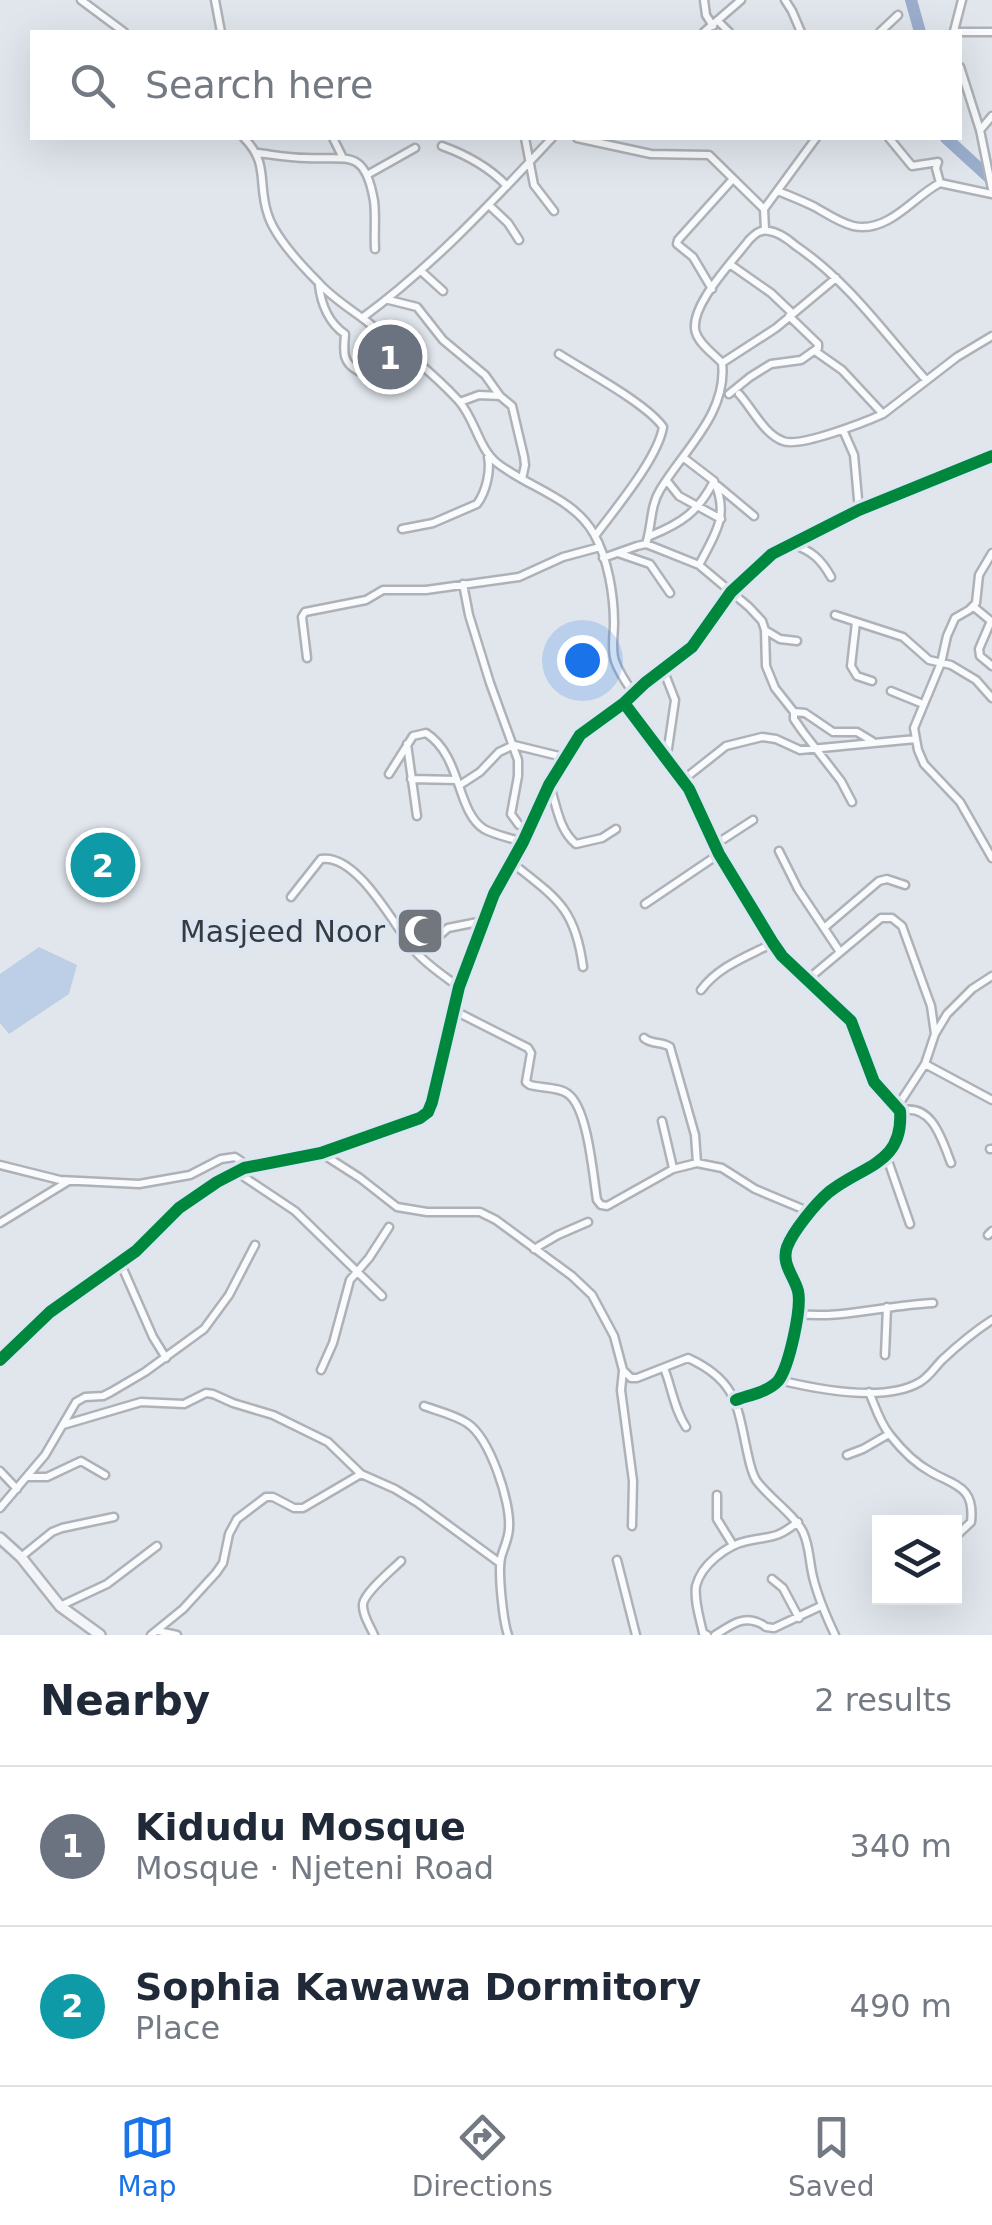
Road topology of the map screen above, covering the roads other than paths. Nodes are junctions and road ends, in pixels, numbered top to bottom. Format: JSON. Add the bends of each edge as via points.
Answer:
{"nodes":[{"id":1,"x":81,"y":0,"type":"edge"},
{"id":2,"x":215,"y":0,"type":"edge"},
{"id":3,"x":704,"y":0,"type":"edge"},
{"id":4,"x":741,"y":0,"type":"edge"},
{"id":5,"x":785,"y":0,"type":"edge"},
{"id":6,"x":962,"y":0,"type":"edge"},
{"id":7,"x":898,"y":15,"type":"dead end"},
{"id":8,"x":716,"y":23,"type":"junction"},
{"id":9,"x":121,"y":30,"type":"edge"},
{"id":10,"x":221,"y":30,"type":"edge"},
{"id":11,"x":707,"y":30,"type":"edge"},
{"id":12,"x":726,"y":30,"type":"edge"},
{"id":13,"x":800,"y":30,"type":"edge"},
{"id":14,"x":882,"y":30,"type":"edge"},
{"id":15,"x":954,"y":30,"type":"edge"},
{"id":16,"x":962,"y":32,"type":"edge"},
{"id":17,"x":992,"y":32,"type":"edge"},
{"id":18,"x":962,"y":73,"type":"edge"},
{"id":19,"x":992,"y":116,"type":"edge"},
{"id":20,"x":980,"y":130,"type":"junction"},
{"id":21,"x":246,"y":140,"type":"edge"},
{"id":22,"x":334,"y":140,"type":"edge"},
{"id":23,"x":525,"y":140,"type":"edge"},
{"id":24,"x":550,"y":140,"type":"edge"},
{"id":25,"x":591,"y":140,"type":"edge"},
{"id":26,"x":634,"y":140,"type":"edge"},
{"id":27,"x":815,"y":140,"type":"edge"},
{"id":28,"x":891,"y":140,"type":"edge"},
{"id":29,"x":442,"y":146,"type":"dead end"},
{"id":30,"x":416,"y":148,"type":"dead end"},
{"id":31,"x":630,"y":148,"type":"junction"},
{"id":32,"x":258,"y":154,"type":"junction"},
{"id":33,"x":343,"y":157,"type":"junction"},
{"id":34,"x":529,"y":162,"type":"junction"},
{"id":35,"x":367,"y":175,"type":"junction"},
{"id":36,"x":732,"y":180,"type":"junction"},
{"id":37,"x":940,"y":183,"type":"junction"},
{"id":38,"x":507,"y":186,"type":"junction"},
{"id":39,"x":992,"y":191,"type":"edge"},
{"id":40,"x":778,"y":192,"type":"junction"},
{"id":41,"x":490,"y":206,"type":"junction"},
{"id":42,"x":764,"y":208,"type":"junction"},
{"id":43,"x":554,"y":211,"type":"dead end"},
{"id":44,"x":764,"y":230,"type":"junction"},
{"id":45,"x":520,"y":240,"type":"dead end"},
{"id":46,"x":376,"y":249,"type":"dead end"},
{"id":47,"x":731,"y":265,"type":"junction"},
{"id":48,"x":421,"y":271,"type":"junction"},
{"id":49,"x":836,"y":278,"type":"junction"},
{"id":50,"x":319,"y":284,"type":"junction"},
{"id":51,"x":712,"y":288,"type":"junction"},
{"id":52,"x":444,"y":291,"type":"dead end"},
{"id":53,"x":388,"y":300,"type":"junction"},
{"id":54,"x":791,"y":315,"type":"junction"},
{"id":55,"x":362,"y":318,"type":"junction"},
{"id":56,"x":992,"y":336,"type":"edge"},
{"id":57,"x":815,"y":351,"type":"junction"},
{"id":58,"x":559,"y":354,"type":"dead end"},
{"id":59,"x":722,"y":363,"type":"junction"},
{"id":60,"x":377,"y":366,"type":"dead end"},
{"id":61,"x":926,"y":380,"type":"junction"},
{"id":62,"x":729,"y":394,"type":"dead end"},
{"id":63,"x":739,"y":394,"type":"dead end"},
{"id":64,"x":500,"y":396,"type":"junction"},
{"id":65,"x":460,"y":402,"type":"junction"},
{"id":66,"x":883,"y":414,"type":"junction"},
{"id":67,"x":843,"y":430,"type":"junction"},
{"id":68,"x":488,"y":455,"type":"junction"},
{"id":69,"x":992,"y":456,"type":"edge"},
{"id":70,"x":684,"y":457,"type":"junction"},
{"id":71,"x":522,"y":480,"type":"junction"},
{"id":72,"x":667,"y":480,"type":"junction"},
{"id":73,"x":716,"y":484,"type":"junction"},
{"id":74,"x":699,"y":506,"type":"junction"},
{"id":75,"x":860,"y":510,"type":"junction"},
{"id":76,"x":754,"y":516,"type":"dead end"},
{"id":77,"x":722,"y":519,"type":"junction"},
{"id":78,"x":402,"y":528,"type":"dead end"},
{"id":79,"x":595,"y":536,"type":"junction"},
{"id":80,"x":648,"y":540,"type":"junction"},
{"id":81,"x":792,"y":544,"type":"junction"},
{"id":82,"x":600,"y":547,"type":"junction"},
{"id":83,"x":617,"y":553,"type":"junction"},
{"id":84,"x":992,"y":553,"type":"edge"},
{"id":85,"x":604,"y":558,"type":"junction"},
{"id":86,"x":700,"y":565,"type":"junction"},
{"id":87,"x":832,"y":578,"type":"dead end"},
{"id":88,"x":463,"y":584,"type":"junction"},
{"id":89,"x":731,"y":592,"type":"junction"},
{"id":90,"x":670,"y":593,"type":"dead end"},
{"id":91,"x":974,"y":606,"type":"junction"},
{"id":92,"x":834,"y":614,"type":"dead end"},
{"id":93,"x":856,"y":622,"type":"junction"},
{"id":94,"x":992,"y":622,"type":"edge"},
{"id":95,"x":765,"y":630,"type":"junction"},
{"id":96,"x":797,"y":642,"type":"dead end"},
{"id":97,"x":307,"y":658,"type":"dead end"},
{"id":98,"x":941,"y":662,"type":"junction"},
{"id":99,"x":992,"y":666,"type":"edge"},
{"id":100,"x":664,"y":668,"type":"junction"},
{"id":101,"x":872,"y":681,"type":"dead end"},
{"id":102,"x":891,"y":691,"type":"dead end"},
{"id":103,"x":634,"y":694,"type":"junction"},
{"id":104,"x":992,"y":698,"type":"edge"},
{"id":105,"x":624,"y":703,"type":"junction"},
{"id":106,"x":923,"y":704,"type":"junction"},
{"id":107,"x":794,"y":712,"type":"junction"},
{"id":108,"x":916,"y":739,"type":"junction"},
{"id":109,"x":872,"y":741,"type":"junction"},
{"id":110,"x":407,"y":743,"type":"junction"},
{"id":111,"x":514,"y":745,"type":"junction"},
{"id":112,"x":816,"y":749,"type":"junction"},
{"id":113,"x":666,"y":757,"type":"junction"},
{"id":114,"x":567,"y":758,"type":"junction"},
{"id":115,"x":389,"y":774,"type":"dead end"},
{"id":116,"x":412,"y":780,"type":"junction"},
{"id":117,"x":683,"y":780,"type":"junction"},
{"id":118,"x":459,"y":783,"type":"junction"},
{"id":119,"x":549,"y":785,"type":"junction"},
{"id":120,"x":852,"y":802,"type":"dead end"},
{"id":121,"x":418,"y":816,"type":"dead end"},
{"id":122,"x":753,"y":820,"type":"dead end"},
{"id":123,"x":528,"y":828,"type":"junction"},
{"id":124,"x":616,"y":829,"type":"dead end"},
{"id":125,"x":523,"y":842,"type":"junction"},
{"id":126,"x":716,"y":844,"type":"junction"},
{"id":127,"x":990,"y":847,"type":"edge"},
{"id":128,"x":779,"y":851,"type":"dead end"},
{"id":129,"x":719,"y":854,"type":"junction"},
{"id":130,"x":992,"y":858,"type":"edge"},
{"id":131,"x":512,"y":862,"type":"junction"},
{"id":132,"x":905,"y":886,"type":"dead end"},
{"id":133,"x":292,"y":897,"type":"dead end"},
{"id":134,"x":645,"y":904,"type":"dead end"},
{"id":135,"x":484,"y":921,"type":"junction"},
{"id":136,"x":824,"y":928,"type":"junction"},
{"id":137,"x":432,"y":942,"type":"dead end"},
{"id":138,"x":773,"y":943,"type":"junction"},
{"id":139,"x":840,"y":952,"type":"junction"},
{"id":140,"x":583,"y":967,"type":"dead end"},
{"id":141,"x":992,"y":976,"type":"edge"},
{"id":142,"x":807,"y":980,"type":"junction"},
{"id":143,"x":459,"y":988,"type":"junction"},
{"id":144,"x":701,"y":990,"type":"dead end"},
{"id":145,"x":453,"y":1010,"type":"junction"},
{"id":146,"x":935,"y":1034,"type":"junction"},
{"id":147,"x":644,"y":1038,"type":"dead end"},
{"id":148,"x":926,"y":1064,"type":"junction"},
{"id":149,"x":992,"y":1100,"type":"edge"},
{"id":150,"x":899,"y":1109,"type":"junction"},
{"id":151,"x":662,"y":1121,"type":"dead end"},
{"id":152,"x":321,"y":1152,"type":"junction"},
{"id":153,"x":886,"y":1155,"type":"junction"},
{"id":154,"x":697,"y":1163,"type":"junction"},
{"id":155,"x":952,"y":1163,"type":"dead end"},
{"id":156,"x":0,"y":1164,"type":"edge"},
{"id":157,"x":673,"y":1169,"type":"junction"},
{"id":158,"x":240,"y":1170,"type":"junction"},
{"id":159,"x":68,"y":1181,"type":"junction"},
{"id":160,"x":810,"y":1212,"type":"junction"},
{"id":161,"x":588,"y":1222,"type":"dead end"},
{"id":162,"x":0,"y":1223,"type":"edge"},
{"id":163,"x":910,"y":1224,"type":"dead end"},
{"id":164,"x":389,"y":1227,"type":"dead end"},
{"id":165,"x":255,"y":1245,"type":"dead end"},
{"id":166,"x":534,"y":1250,"type":"junction"},
{"id":167,"x":120,"y":1262,"type":"junction"},
{"id":168,"x":356,"y":1271,"type":"junction"},
{"id":169,"x":382,"y":1296,"type":"dead end"},
{"id":170,"x":932,"y":1303,"type":"dead end"},
{"id":171,"x":886,"y":1307,"type":"junction"},
{"id":172,"x":797,"y":1314,"type":"junction"},
{"id":173,"x":992,"y":1320,"type":"edge"},
{"id":174,"x":885,"y":1355,"type":"dead end"},
{"id":175,"x":166,"y":1358,"type":"junction"},
{"id":176,"x":0,"y":1360,"type":"edge"},
{"id":177,"x":664,"y":1368,"type":"junction"},
{"id":178,"x":321,"y":1370,"type":"dead end"},
{"id":179,"x":623,"y":1370,"type":"junction"},
{"id":180,"x":779,"y":1380,"type":"junction"},
{"id":181,"x":869,"y":1392,"type":"junction"},
{"id":182,"x":736,"y":1400,"type":"junction"},
{"id":183,"x":424,"y":1406,"type":"dead end"},
{"id":184,"x":64,"y":1425,"type":"junction"},
{"id":185,"x":686,"y":1427,"type":"dead end"},
{"id":186,"x":889,"y":1434,"type":"junction"},
{"id":187,"x":847,"y":1455,"type":"dead end"},
{"id":188,"x":0,"y":1471,"type":"edge"},
{"id":189,"x":105,"y":1474,"type":"dead end"},
{"id":190,"x":361,"y":1474,"type":"junction"},
{"id":191,"x":28,"y":1477,"type":"junction"},
{"id":192,"x":17,"y":1489,"type":"junction"},
{"id":193,"x":717,"y":1495,"type":"dead end"},
{"id":194,"x":0,"y":1508,"type":"edge"},
{"id":195,"x":114,"y":1517,"type":"dead end"},
{"id":196,"x":798,"y":1522,"type":"junction"},
{"id":197,"x":632,"y":1526,"type":"dead end"},
{"id":198,"x":962,"y":1530,"type":"edge"},
{"id":199,"x":0,"y":1538,"type":"edge"},
{"id":200,"x":734,"y":1545,"type":"junction"},
{"id":201,"x":158,"y":1546,"type":"dead end"},
{"id":202,"x":20,"y":1556,"type":"junction"},
{"id":203,"x":617,"y":1560,"type":"dead end"},
{"id":204,"x":401,"y":1561,"type":"dead end"},
{"id":205,"x":500,"y":1563,"type":"junction"},
{"id":206,"x":772,"y":1579,"type":"dead end"},
{"id":207,"x":60,"y":1606,"type":"junction"},
{"id":208,"x":821,"y":1606,"type":"junction"},
{"id":209,"x":799,"y":1618,"type":"junction"},
{"id":210,"x":154,"y":1633,"type":"edge"},
{"id":211,"x":100,"y":1635,"type":"edge"},
{"id":212,"x":177,"y":1635,"type":"edge"},
{"id":213,"x":374,"y":1635,"type":"edge"},
{"id":214,"x":508,"y":1635,"type":"edge"},
{"id":215,"x":636,"y":1635,"type":"edge"},
{"id":216,"x":707,"y":1635,"type":"edge"},
{"id":217,"x":715,"y":1635,"type":"edge"},
{"id":218,"x":835,"y":1635,"type":"edge"}],
"edges":[{"from":1,"to":9,"type":"street"},
{"from":2,"to":10,"type":"street"},
{"from":3,"to":8,"type":"street","via":[[706,15]]},
{"from":4,"to":8,"type":"street"},
{"from":5,"to":13,"type":"street"},
{"from":6,"to":15,"type":"street"},
{"from":7,"to":14,"type":"street"},
{"from":8,"to":11,"type":"street"},
{"from":8,"to":12,"type":"street"},
{"from":16,"to":17,"type":"street"},
{"from":18,"to":20,"type":"street"},
{"from":19,"to":20,"type":"street"},
{"from":20,"to":39,"type":"street"},
{"from":21,"to":32,"type":"street"},
{"from":22,"to":33,"type":"street"},
{"from":23,"to":34,"type":"street"},
{"from":24,"to":34,"type":"street"},
{"from":25,"to":31,"type":"street"},
{"from":26,"to":31,"type":"street"},
{"from":27,"to":40,"type":"street"},
{"from":28,"to":37,"type":"street","via":[[912,166],[938,162]]},
{"from":29,"to":38,"type":"street","via":[[483,165]]},
{"from":30,"to":35,"type":"street"},
{"from":31,"to":36,"type":"street","via":[[709,155]]},
{"from":32,"to":33,"type":"street"},
{"from":32,"to":50,"type":"street","via":[[269,220]]},
{"from":33,"to":35,"type":"street"},
{"from":34,"to":38,"type":"street"},
{"from":34,"to":43,"type":"street","via":[[534,185]]},
{"from":35,"to":46,"type":"street"},
{"from":36,"to":42,"type":"street"},
{"from":36,"to":51,"type":"street","via":[[678,240]]},
{"from":37,"to":39,"type":"street"},
{"from":37,"to":40,"type":"street","via":[[866,228],[846,226]]},
{"from":38,"to":41,"type":"street"},
{"from":40,"to":42,"type":"street"},
{"from":41,"to":45,"type":"street"},
{"from":41,"to":48,"type":"street"},
{"from":42,"to":44,"type":"street"},
{"from":44,"to":47,"type":"street"},
{"from":44,"to":49,"type":"street","via":[[789,240]]},
{"from":47,"to":51,"type":"street"},
{"from":47,"to":54,"type":"street"},
{"from":48,"to":52,"type":"street"},
{"from":48,"to":53,"type":"street"},
{"from":49,"to":54,"type":"street"},
{"from":49,"to":61,"type":"street"},
{"from":50,"to":55,"type":"street"},
{"from":50,"to":60,"type":"street","via":[[327,315],[345,334],[345,358],[358,371]]},
{"from":51,"to":59,"type":"street","via":[[698,308],[696,334]]},
{"from":53,"to":55,"type":"street"},
{"from":53,"to":64,"type":"street","via":[[421,311]]},
{"from":54,"to":57,"type":"street","via":[[818,344]]},
{"from":54,"to":59,"type":"street"},
{"from":55,"to":65,"type":"street"},
{"from":56,"to":61,"type":"street"},
{"from":57,"to":62,"type":"street","via":[[771,364]]},
{"from":57,"to":66,"type":"street"},
{"from":58,"to":79,"type":"street","via":[[663,427]]},
{"from":59,"to":70,"type":"street","via":[[720,394]]},
{"from":61,"to":66,"type":"street"},
{"from":63,"to":67,"type":"street","via":[[784,442]]},
{"from":64,"to":65,"type":"street"},
{"from":64,"to":71,"type":"street","via":[[513,409]]},
{"from":65,"to":68,"type":"street"},
{"from":66,"to":67,"type":"street"},
{"from":67,"to":75,"type":"street","via":[[854,455]]},
{"from":68,"to":71,"type":"street"},
{"from":68,"to":78,"type":"street","via":[[488,478],[477,504]]},
{"from":69,"to":75,"type":"street"},
{"from":70,"to":72,"type":"street"},
{"from":70,"to":73,"type":"street"},
{"from":71,"to":79,"type":"street","via":[[580,514]]},
{"from":72,"to":74,"type":"street"},
{"from":72,"to":80,"type":"street","via":[[654,502]]},
{"from":73,"to":74,"type":"street"},
{"from":73,"to":76,"type":"street"},
{"from":73,"to":77,"type":"street"},
{"from":74,"to":77,"type":"street"},
{"from":74,"to":80,"type":"street"},
{"from":75,"to":81,"type":"street"},
{"from":77,"to":86,"type":"street"},
{"from":79,"to":82,"type":"street"},
{"from":80,"to":83,"type":"street"},
{"from":80,"to":86,"type":"street"},
{"from":81,"to":87,"type":"street","via":[[812,552]]},
{"from":81,"to":89,"type":"street"},
{"from":82,"to":85,"type":"street"},
{"from":82,"to":88,"type":"street","via":[[519,577]]},
{"from":83,"to":85,"type":"street"},
{"from":83,"to":90,"type":"street","via":[[650,564]]},
{"from":84,"to":91,"type":"street"},
{"from":85,"to":103,"type":"street","via":[[612,652]]},
{"from":86,"to":89,"type":"street"},
{"from":88,"to":97,"type":"street","via":[[382,590],[366,600],[305,612]]},
{"from":88,"to":111,"type":"street"},
{"from":89,"to":95,"type":"street"},
{"from":89,"to":100,"type":"street","via":[[692,647]]},
{"from":91,"to":94,"type":"street"},
{"from":91,"to":98,"type":"street","via":[[955,618]]},
{"from":92,"to":93,"type":"street"},
{"from":93,"to":98,"type":"street","via":[[903,637]]},
{"from":93,"to":101,"type":"street","via":[[851,666]]},
{"from":94,"to":99,"type":"street","via":[[978,650]]},
{"from":95,"to":96,"type":"street"},
{"from":95,"to":107,"type":"street","via":[[766,666]]},
{"from":98,"to":104,"type":"street","via":[[976,680]]},
{"from":98,"to":106,"type":"street"},
{"from":100,"to":103,"type":"street"},
{"from":100,"to":113,"type":"street","via":[[675,706]]},
{"from":102,"to":106,"type":"street"},
{"from":103,"to":105,"type":"street"},
{"from":105,"to":113,"type":"street"},
{"from":105,"to":114,"type":"street","via":[[580,735]]},
{"from":106,"to":108,"type":"street"},
{"from":107,"to":109,"type":"street","via":[[833,732],[857,732]]},
{"from":107,"to":112,"type":"street"},
{"from":108,"to":109,"type":"street"},
{"from":108,"to":127,"type":"street","via":[[924,764]]},
{"from":109,"to":112,"type":"street"},
{"from":110,"to":115,"type":"street"},
{"from":110,"to":116,"type":"street"},
{"from":110,"to":118,"type":"street","via":[[419,733],[434,738]]},
{"from":111,"to":114,"type":"street"},
{"from":111,"to":118,"type":"street"},
{"from":111,"to":123,"type":"street","via":[[519,768],[511,814]]},
{"from":112,"to":117,"type":"street","via":[[768,737],[733,742]]},
{"from":112,"to":120,"type":"street"},
{"from":113,"to":117,"type":"street"},
{"from":114,"to":119,"type":"street"},
{"from":116,"to":118,"type":"street"},
{"from":116,"to":121,"type":"street"},
{"from":117,"to":126,"type":"street"},
{"from":118,"to":125,"type":"street","via":[[480,826]]},
{"from":119,"to":123,"type":"street"},
{"from":119,"to":124,"type":"street","via":[[566,836],[576,844]]},
{"from":122,"to":126,"type":"street"},
{"from":123,"to":125,"type":"street"},
{"from":125,"to":131,"type":"street"},
{"from":126,"to":129,"type":"street"},
{"from":127,"to":130,"type":"street"},
{"from":128,"to":136,"type":"street"},
{"from":129,"to":134,"type":"street"},
{"from":129,"to":138,"type":"street"},
{"from":131,"to":135,"type":"street"},
{"from":131,"to":140,"type":"street","via":[[570,917]]},
{"from":132,"to":136,"type":"street","via":[[880,881]]},
{"from":133,"to":143,"type":"street","via":[[321,859],[339,860],[384,904],[413,949]]},
{"from":135,"to":137,"type":"street","via":[[448,928]]},
{"from":135,"to":143,"type":"street"},
{"from":136,"to":139,"type":"street"},
{"from":138,"to":142,"type":"street"},
{"from":138,"to":144,"type":"street","via":[[724,967]]},
{"from":139,"to":142,"type":"street"},
{"from":139,"to":146,"type":"street","via":[[881,918],[898,921],[920,970]]},
{"from":141,"to":146,"type":"street","via":[[958,1001]]},
{"from":142,"to":150,"type":"street","via":[[851,1021],[874,1082]]},
{"from":143,"to":145,"type":"street"},
{"from":145,"to":152,"type":"street","via":[[428,1112]]},
{"from":145,"to":157,"type":"street","via":[[528,1048],[530,1085],[572,1097],[601,1205]]},
{"from":146,"to":148,"type":"street"},
{"from":147,"to":154,"type":"street","via":[[670,1047]]},
{"from":148,"to":149,"type":"street"},
{"from":148,"to":150,"type":"street"},
{"from":150,"to":153,"type":"street","via":[[900,1139]]},
{"from":150,"to":155,"type":"street","via":[[912,1109],[938,1128]]},
{"from":151,"to":157,"type":"street"},
{"from":152,"to":158,"type":"street"},
{"from":152,"to":166,"type":"street","via":[[397,1207],[480,1212]]},
{"from":153,"to":160,"type":"street"},
{"from":153,"to":163,"type":"street"},
{"from":154,"to":157,"type":"street"},
{"from":154,"to":160,"type":"street","via":[[722,1168]]},
{"from":156,"to":159,"type":"street"},
{"from":158,"to":159,"type":"street","via":[[235,1157],[138,1184]]},
{"from":158,"to":167,"type":"street","via":[[178,1208]]},
{"from":158,"to":168,"type":"street","via":[[295,1211]]},
{"from":159,"to":162,"type":"street"},
{"from":160,"to":172,"type":"street","via":[[786,1253],[800,1296]]},
{"from":161,"to":166,"type":"street"},
{"from":164,"to":168,"type":"street"},
{"from":165,"to":175,"type":"street","via":[[204,1329]]},
{"from":166,"to":179,"type":"street","via":[[592,1295]]},
{"from":167,"to":175,"type":"street"},
{"from":167,"to":176,"type":"street","via":[[50,1312]]},
{"from":168,"to":169,"type":"street"},
{"from":168,"to":178,"type":"street"},
{"from":170,"to":171,"type":"street"},
{"from":171,"to":172,"type":"street"},
{"from":171,"to":174,"type":"street"},
{"from":172,"to":180,"type":"street"},
{"from":173,"to":181,"type":"street","via":[[920,1383]]},
{"from":175,"to":184,"type":"street","via":[[103,1396],[76,1402]]},
{"from":177,"to":179,"type":"street","via":[[637,1378]]},
{"from":177,"to":182,"type":"street","via":[[692,1359]]},
{"from":177,"to":185,"type":"street"},
{"from":179,"to":197,"type":"street"},
{"from":180,"to":181,"type":"street"},
{"from":180,"to":182,"type":"street"},
{"from":181,"to":186,"type":"street"},
{"from":182,"to":196,"type":"street","via":[[757,1482]]},
{"from":183,"to":205,"type":"street","via":[[464,1421],[488,1447],[510,1528]]},
{"from":184,"to":190,"type":"street","via":[[141,1402],[184,1404],[213,1394],[328,1442]]},
{"from":184,"to":191,"type":"street"},
{"from":186,"to":187,"type":"street"},
{"from":186,"to":198,"type":"street","via":[[920,1465],[962,1487],[972,1510]]},
{"from":188,"to":192,"type":"street"},
{"from":189,"to":191,"type":"street","via":[[81,1461]]},
{"from":190,"to":205,"type":"street","via":[[418,1503]]},
{"from":190,"to":210,"type":"street","via":[[303,1508],[266,1497],[232,1526],[216,1573]]},
{"from":191,"to":192,"type":"street"},
{"from":192,"to":194,"type":"street"},
{"from":193,"to":200,"type":"street","via":[[717,1519]]},
{"from":195,"to":202,"type":"street","via":[[52,1532]]},
{"from":196,"to":200,"type":"street","via":[[780,1535]]},
{"from":196,"to":208,"type":"street"},
{"from":199,"to":202,"type":"street"},
{"from":200,"to":216,"type":"street","via":[[706,1568],[696,1587]]},
{"from":201,"to":207,"type":"street","via":[[108,1584]]},
{"from":202,"to":207,"type":"street"},
{"from":203,"to":215,"type":"street"},
{"from":204,"to":213,"type":"street","via":[[363,1603]]},
{"from":205,"to":214,"type":"street"},
{"from":206,"to":209,"type":"street"},
{"from":207,"to":211,"type":"street"},
{"from":208,"to":209,"type":"street"},
{"from":208,"to":218,"type":"street"},
{"from":209,"to":217,"type":"street","via":[[774,1628],[739,1621]]},
{"from":210,"to":212,"type":"street"}]}
